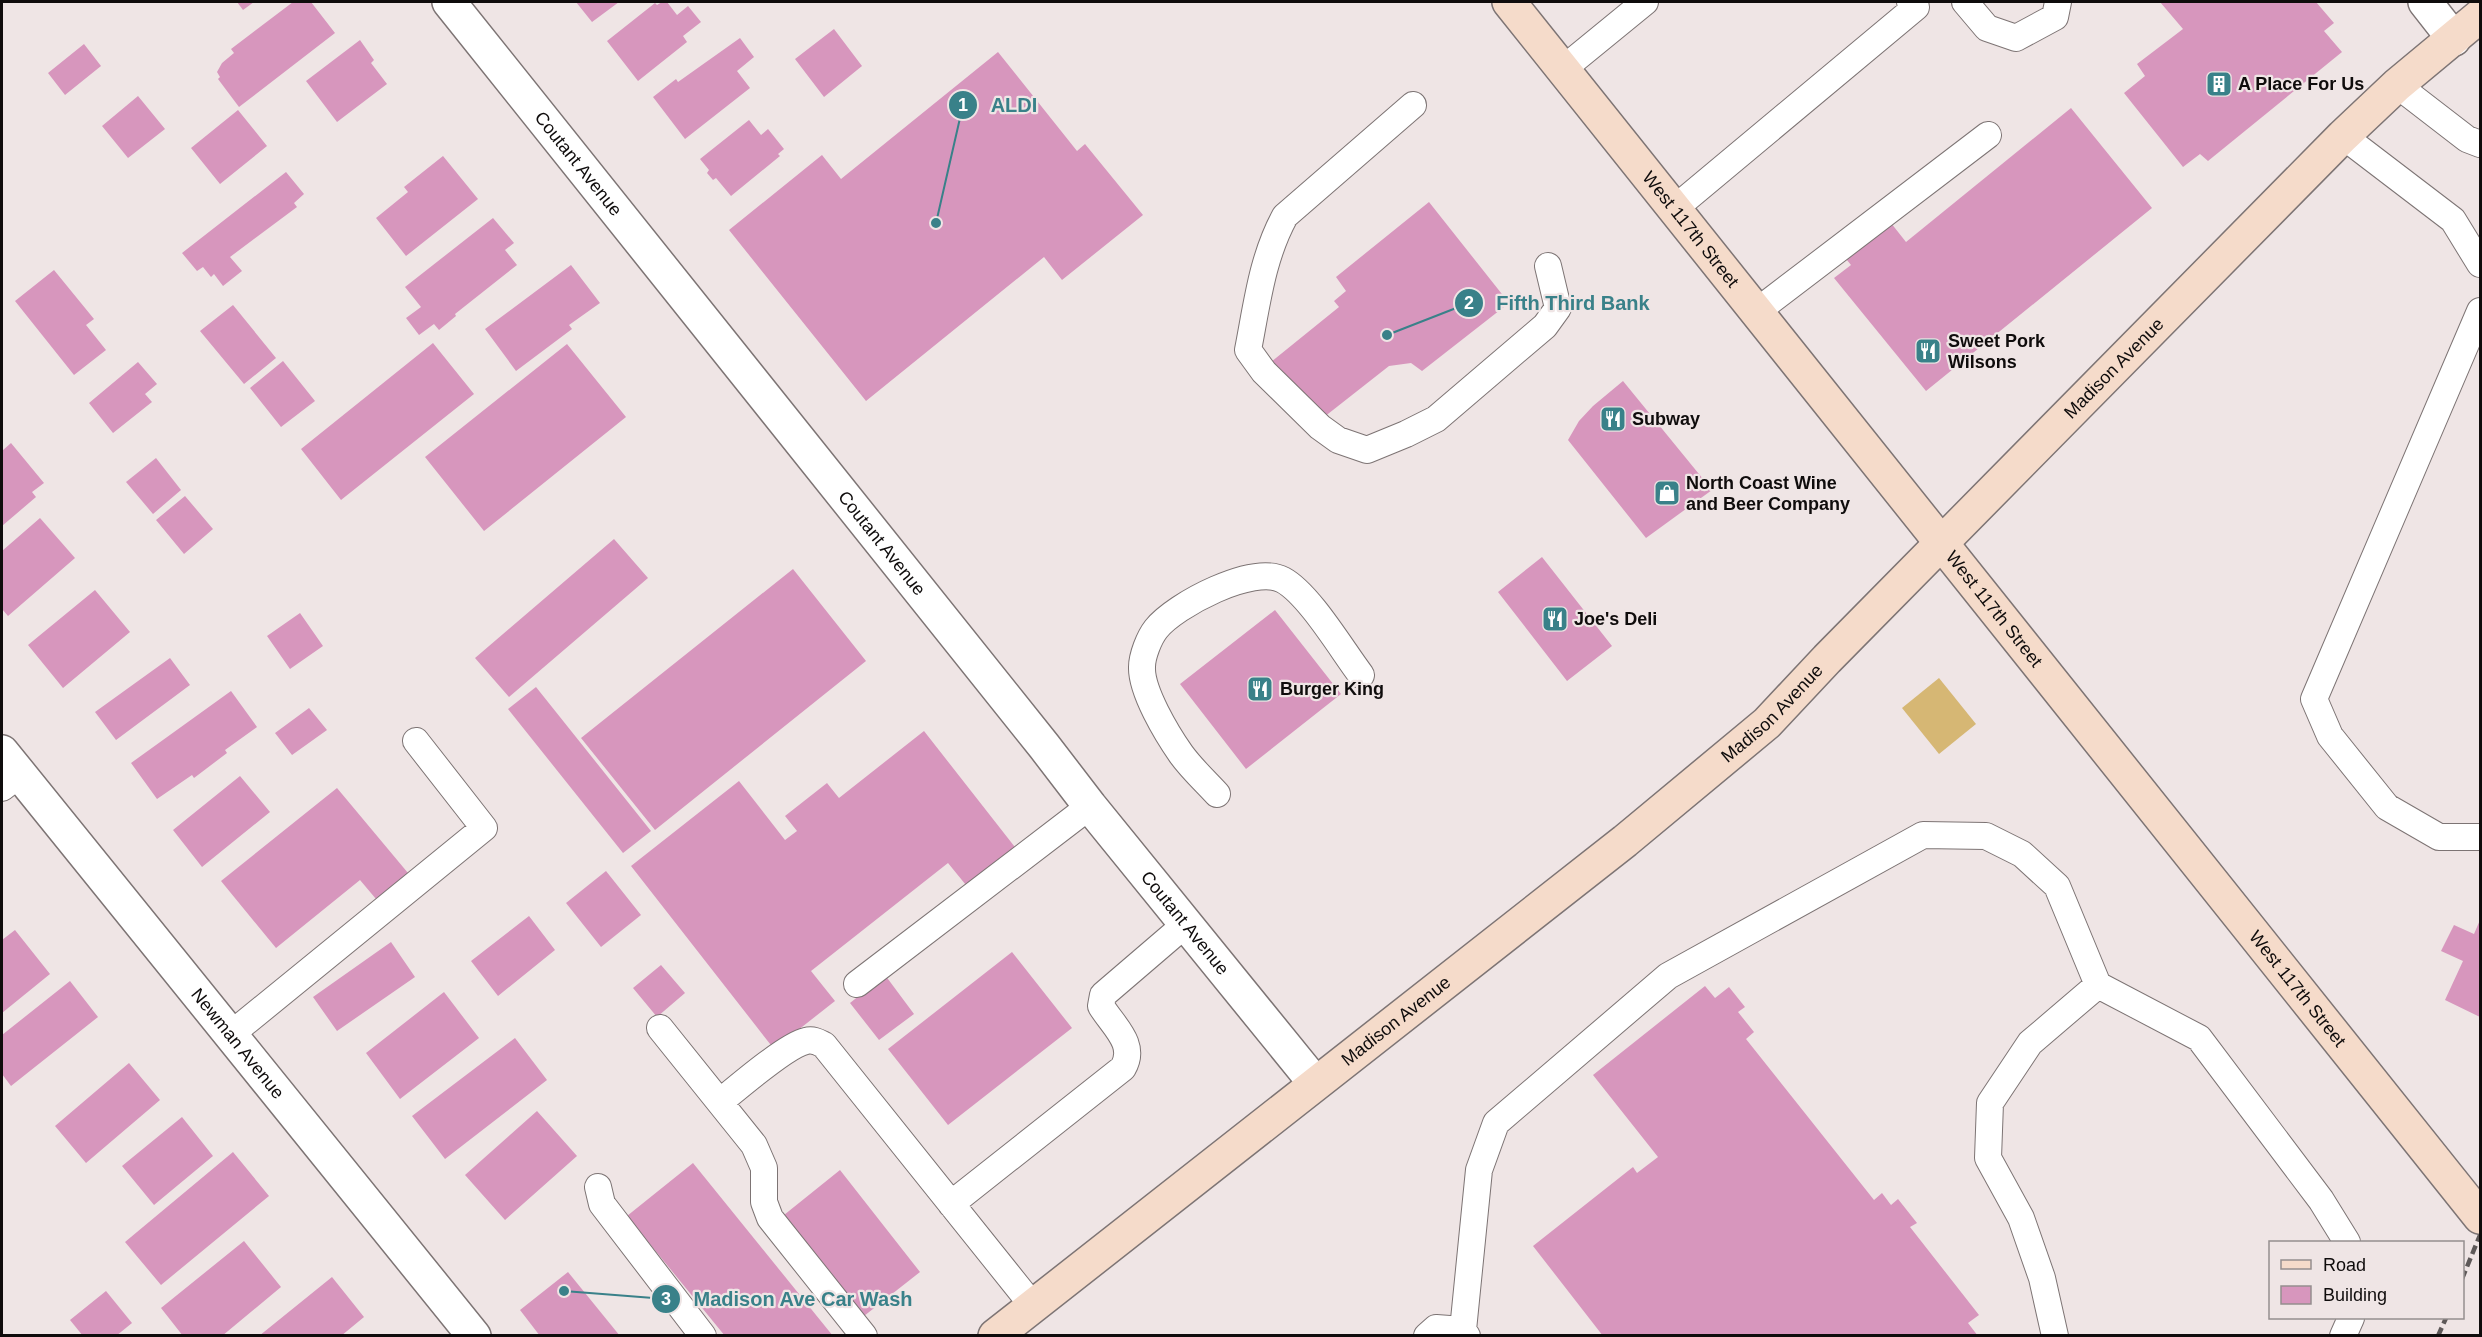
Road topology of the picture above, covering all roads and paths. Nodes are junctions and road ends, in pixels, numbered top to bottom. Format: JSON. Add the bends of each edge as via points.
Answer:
{"nodes":[{"id":1,"x":449,"y":2,"type":"edge"},
{"id":2,"x":1509,"y":2,"type":"edge"},
{"id":3,"x":1645,"y":2,"type":"edge"},
{"id":4,"x":1910,"y":2,"type":"edge"},
{"id":5,"x":1965,"y":2,"type":"edge"},
{"id":6,"x":2058,"y":2,"type":"edge"},
{"id":7,"x":2425,"y":2,"type":"edge"},
{"id":8,"x":2481,"y":16,"type":"edge"},
{"id":9,"x":2454,"y":39,"type":"junction"},
{"id":10,"x":1563,"y":69,"type":"junction"},
{"id":11,"x":2397,"y":85,"type":"junction"},
{"id":12,"x":1413,"y":105,"type":"dead end"},
{"id":13,"x":1988,"y":135,"type":"dead end"},
{"id":14,"x":2343,"y":136,"type":"junction"},
{"id":15,"x":2481,"y":144,"type":"edge"},
{"id":16,"x":1674,"y":209,"type":"junction"},
{"id":17,"x":2481,"y":264,"type":"edge"},
{"id":18,"x":1548,"y":266,"type":"dead end"},
{"id":19,"x":2481,"y":311,"type":"edge"},
{"id":20,"x":1756,"y":312,"type":"junction"},
{"id":21,"x":1941,"y":543,"type":"junction"},
{"id":22,"x":1361,"y":675,"type":"dead end"},
{"id":23,"x":416,"y":741,"type":"dead end"},
{"id":24,"x":8,"y":772,"type":"edge"},
{"id":25,"x":1217,"y":795,"type":"dead end"},
{"id":26,"x":1090,"y":806,"type":"junction"},
{"id":27,"x":2481,"y":837,"type":"edge"},
{"id":28,"x":1187,"y":923,"type":"junction"},
{"id":29,"x":857,"y":984,"type":"dead end"},
{"id":30,"x":2097,"y":985,"type":"junction"},
{"id":31,"x":660,"y":1028,"type":"dead end"},
{"id":32,"x":230,"y":1035,"type":"junction"},
{"id":33,"x":1315,"y":1083,"type":"junction"},
{"id":34,"x":720,"y":1102,"type":"junction"},
{"id":35,"x":598,"y":1187,"type":"dead end"},
{"id":36,"x":951,"y":1204,"type":"junction"},
{"id":37,"x":2481,"y":1217,"type":"edge"},
{"id":38,"x":2347,"y":1241,"type":"edge"},
{"id":39,"x":1033,"y":1306,"type":"junction"},
{"id":40,"x":2350,"y":1319,"type":"edge"},
{"id":41,"x":464,"y":1332,"type":"edge"},
{"id":42,"x":1465,"y":1333,"type":"edge"},
{"id":43,"x":703,"y":1335,"type":"edge"},
{"id":44,"x":864,"y":1335,"type":"edge"},
{"id":45,"x":995,"y":1335,"type":"edge"},
{"id":46,"x":1427,"y":1335,"type":"edge"},
{"id":47,"x":2055,"y":1335,"type":"edge"},
{"id":48,"x":2343,"y":1335,"type":"edge"}],
"edges":[{"from":1,"to":26,"type":"street","name":"Coutant Avenue"},
{"from":2,"to":10,"type":"main road","name":"West 117th Street"},
{"from":3,"to":10,"type":"lane"},
{"from":4,"to":16,"type":"lane","via":[[1916,7]]},
{"from":5,"to":6,"type":"lane","via":[[1987,28],[2016,38],[2055,17]]},
{"from":7,"to":9,"type":"street"},
{"from":8,"to":9,"type":"main road","name":"Madison Avenue"},
{"from":9,"to":11,"type":"main road","name":"Madison Avenue"},
{"from":10,"to":16,"type":"main road","name":"West 117th Street"},
{"from":11,"to":14,"type":"main road","name":"Madison Avenue"},
{"from":11,"to":15,"type":"lane","via":[[2467,139]]},
{"from":12,"to":18,"type":"lane","via":[[1285,216],[1272,239],[1248,350],[1264,372],[1320,427],[1338,440],[1367,450],[1436,419],[1545,326],[1558,308]]},
{"from":13,"to":20,"type":"lane"},
{"from":14,"to":17,"type":"lane","via":[[2453,220]]},
{"from":14,"to":21,"type":"main road","name":"Madison Avenue"},
{"from":16,"to":20,"type":"main road","name":"West 117th Street"},
{"from":19,"to":27,"type":"lane","via":[[2314,699],[2330,736],[2387,807],[2439,837]]},
{"from":20,"to":21,"type":"main road","name":"West 117th Street"},
{"from":21,"to":33,"type":"main road","name":"Madison Avenue","via":[[1767,723],[1625,841]]},
{"from":21,"to":37,"type":"main road","name":"West 117th Street"},
{"from":22,"to":25,"type":"lane","via":[[1304,598],[1282,580],[1258,576],[1239,581],[1177,611],[1157,629],[1148,644],[1141,665],[1144,688],[1181,754]]},
{"from":23,"to":32,"type":"lane","via":[[484,828]]},
{"from":24,"to":32,"type":"street","name":"Newman Avenue"},
{"from":26,"to":28,"type":"street","name":"Coutant Avenue"},
{"from":26,"to":29,"type":"lane"},
{"from":28,"to":33,"type":"street","name":"Coutant Avenue"},
{"from":28,"to":36,"type":"lane","via":[[1103,995],[1101,1005],[1128,1047],[1128,1060],[1123,1068]]},
{"from":30,"to":38,"type":"lane","via":[[2199,1038]]},
{"from":30,"to":42,"type":"lane","via":[[2057,886],[2022,854],[1986,836],[1923,835],[1668,976],[1497,1123],[1479,1170]]},
{"from":30,"to":47,"type":"lane","via":[[2030,1043],[1990,1103],[1988,1158],[2021,1218],[2043,1278]]},
{"from":31,"to":34,"type":"lane"},
{"from":32,"to":41,"type":"street","name":"Newman Avenue"},
{"from":33,"to":39,"type":"main road","name":"Madison Avenue"},
{"from":34,"to":36,"type":"lane","via":[[795,1046],[816,1041],[824,1045]]},
{"from":34,"to":44,"type":"lane","via":[[754,1145],[764,1168],[764,1202],[770,1218]]},
{"from":35,"to":43,"type":"lane","via":[[602,1204]]},
{"from":36,"to":39,"type":"lane"},
{"from":39,"to":45,"type":"main road","name":"Madison Avenue"},
{"from":40,"to":48,"type":"lane"},
{"from":42,"to":46,"type":"lane","via":[[1436,1328]]}]}
